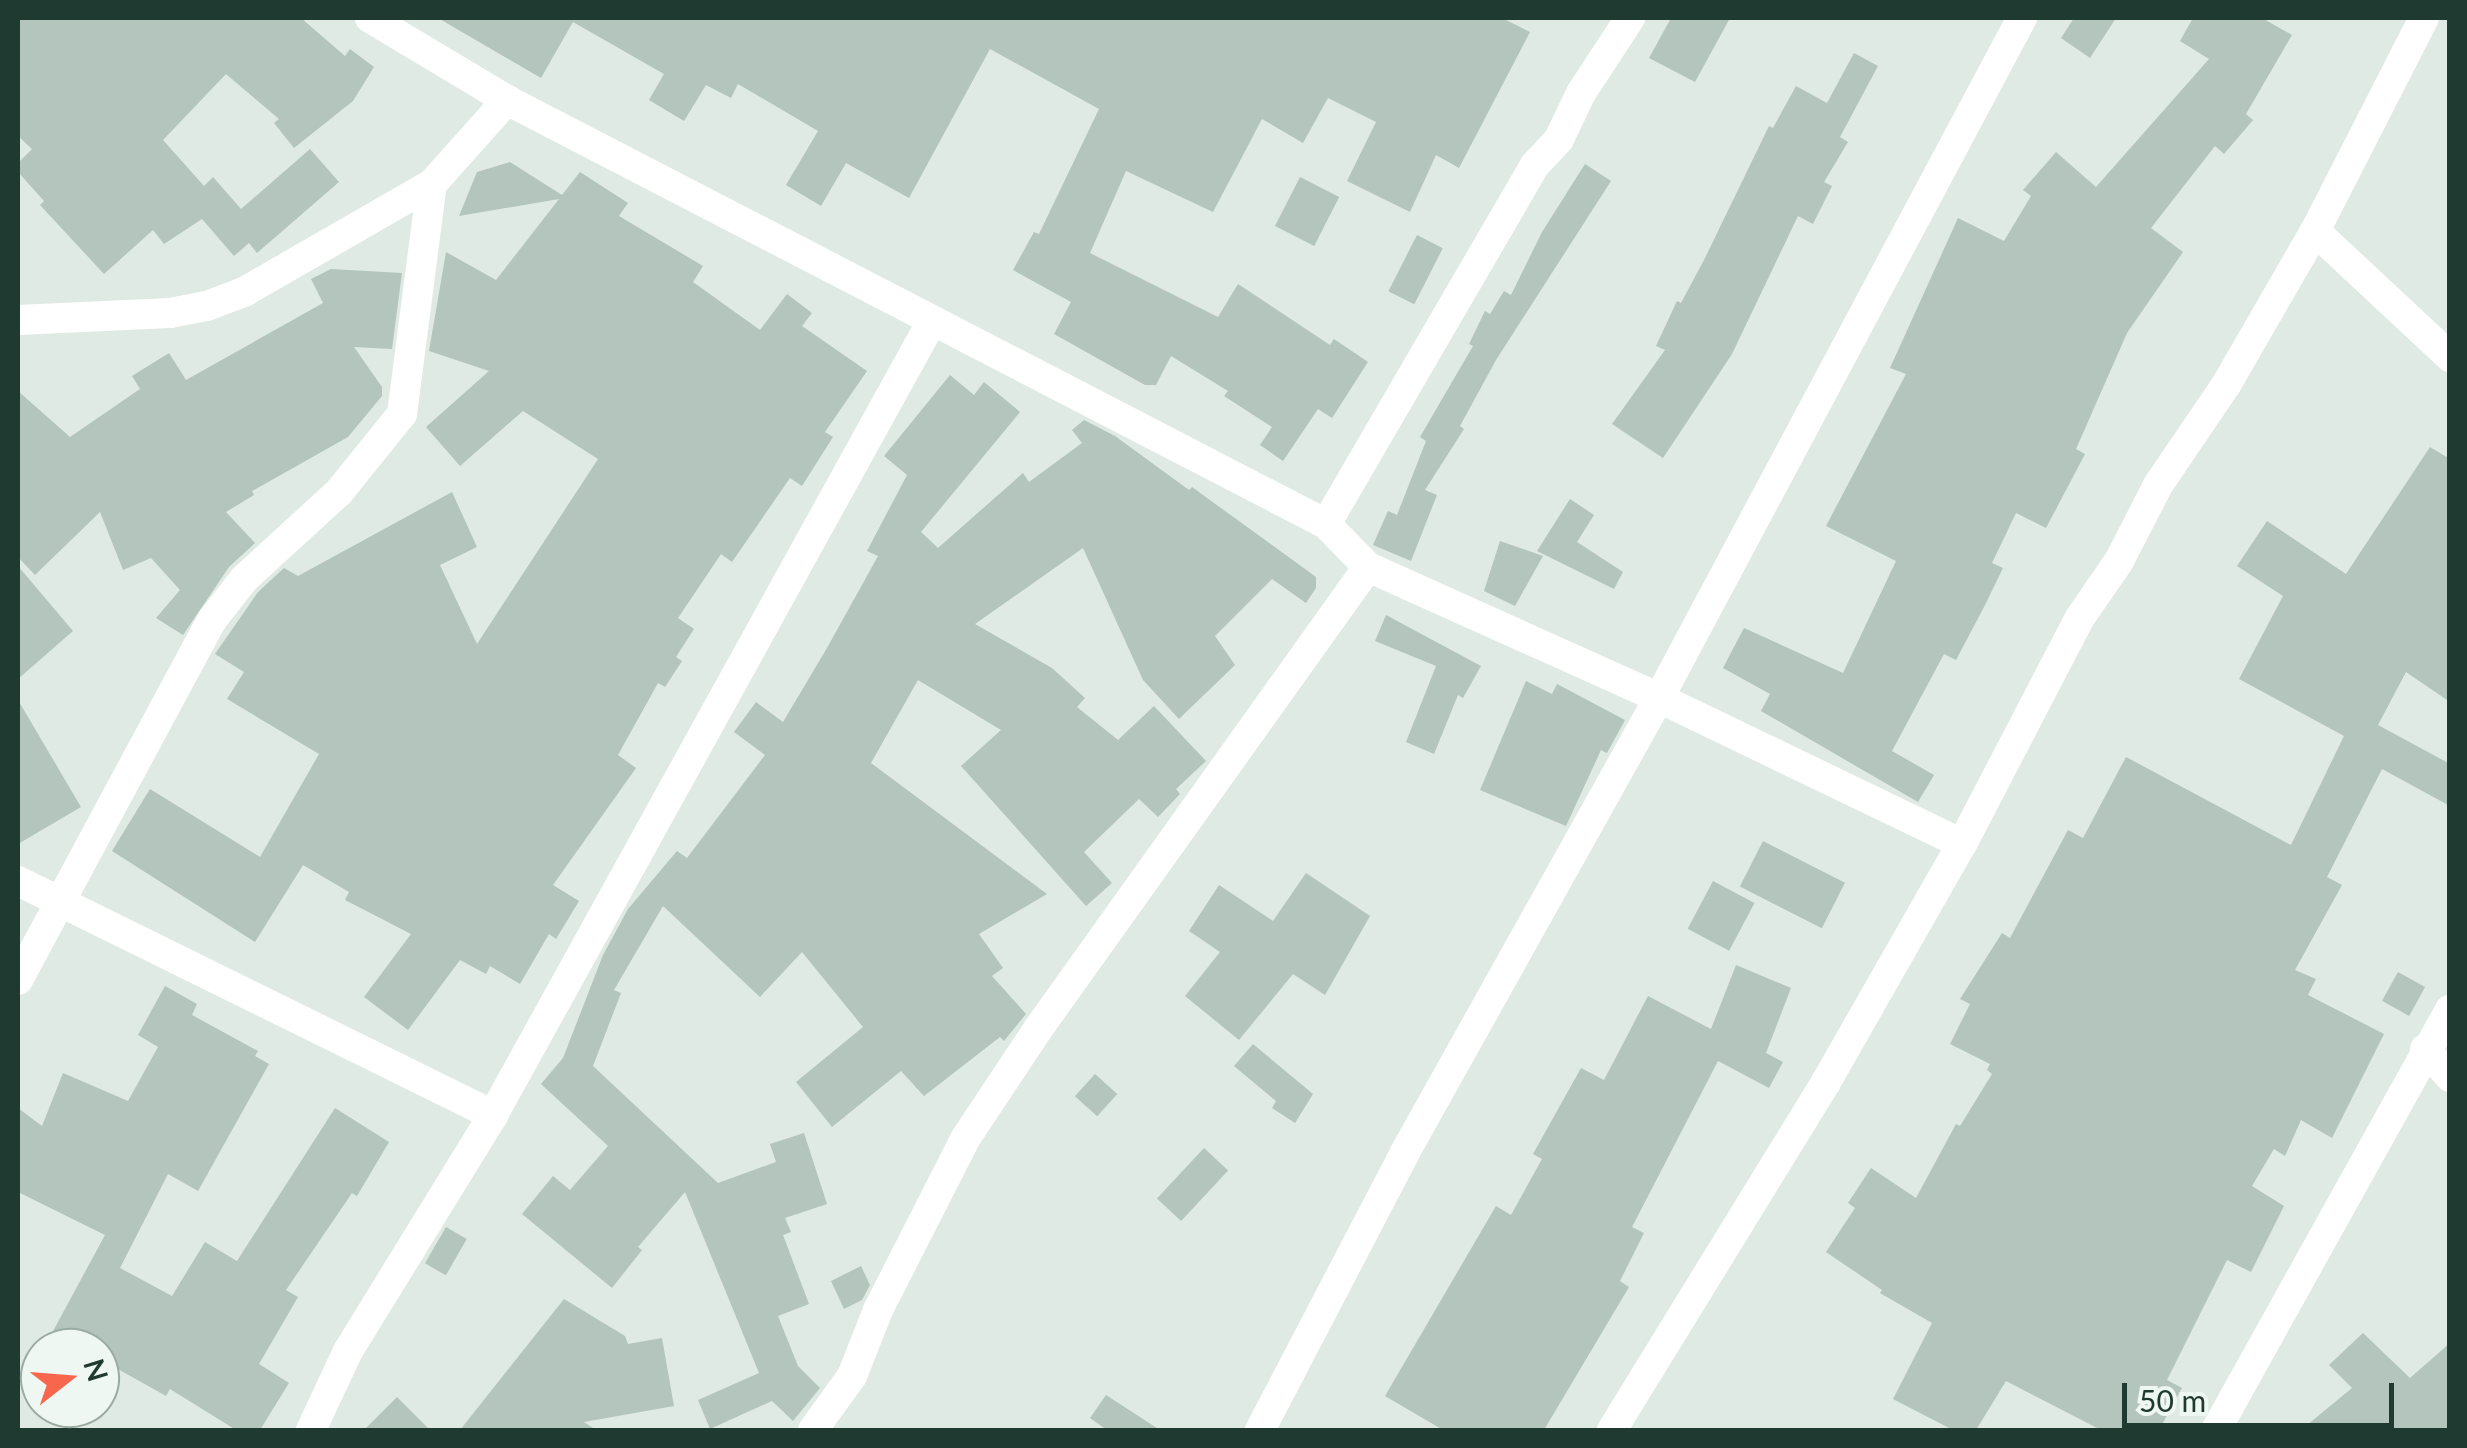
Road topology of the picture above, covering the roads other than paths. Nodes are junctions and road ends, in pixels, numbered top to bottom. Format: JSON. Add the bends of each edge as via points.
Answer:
{"nodes":[{"id":1,"x":370,"y":18,"type":"edge"},
{"id":2,"x":1630,"y":18,"type":"edge"},
{"id":3,"x":2022,"y":18,"type":"edge"},
{"id":4,"x":2424,"y":18,"type":"edge"},
{"id":5,"x":508,"y":100,"type":"junction"},
{"id":6,"x":432,"y":184,"type":"junction"},
{"id":7,"x":2315,"y":231,"type":"junction"},
{"id":8,"x":18,"y":320,"type":"edge"},
{"id":9,"x":931,"y":324,"type":"junction"},
{"id":10,"x":2450,"y":357,"type":"edge"},
{"id":11,"x":1326,"y":524,"type":"junction"},
{"id":12,"x":1368,"y":567,"type":"junction"},
{"id":13,"x":1659,"y":698,"type":"junction"},
{"id":14,"x":1962,"y":844,"type":"junction"},
{"id":15,"x":18,"y":881,"type":"edge"},
{"id":16,"x":61,"y":904,"type":"junction"},
{"id":17,"x":18,"y":980,"type":"edge"},
{"id":18,"x":2450,"y":1010,"type":"edge"},
{"id":19,"x":2425,"y":1049,"type":"junction"},
{"id":20,"x":2450,"y":1077,"type":"edge"},
{"id":21,"x":493,"y":1116,"type":"junction"},
{"id":22,"x":311,"y":1430,"type":"edge"},
{"id":23,"x":813,"y":1430,"type":"edge"},
{"id":24,"x":1260,"y":1430,"type":"edge"},
{"id":25,"x":1612,"y":1430,"type":"edge"},
{"id":26,"x":2216,"y":1430,"type":"edge"}],
"edges":[{"from":1,"to":5,"type":"street"},
{"from":2,"to":11,"type":"street","via":[[1559,139],[1534,164]]},
{"from":3,"to":13,"type":"street"},
{"from":4,"to":7,"type":"street"},
{"from":5,"to":6,"type":"street"},
{"from":5,"to":9,"type":"street"},
{"from":6,"to":8,"type":"street","via":[[244,292],[207,306]]},
{"from":6,"to":16,"type":"street","via":[[402,414],[338,492],[244,579],[212,620]]},
{"from":7,"to":10,"type":"street"},
{"from":7,"to":14,"type":"street","via":[[2080,619]]},
{"from":9,"to":11,"type":"street"},
{"from":9,"to":21,"type":"street"},
{"from":11,"to":12,"type":"street"},
{"from":12,"to":13,"type":"street"},
{"from":12,"to":23,"type":"street","via":[[965,1139],[852,1376]]},
{"from":13,"to":14,"type":"street"},
{"from":13,"to":24,"type":"street","via":[[1404,1154]]},
{"from":14,"to":25,"type":"street","via":[[1826,1082]]},
{"from":15,"to":16,"type":"street"},
{"from":16,"to":17,"type":"street"},
{"from":16,"to":21,"type":"street"},
{"from":18,"to":19,"type":"street"},
{"from":19,"to":20,"type":"street"},
{"from":19,"to":26,"type":"street"},
{"from":21,"to":22,"type":"street","via":[[348,1350]]}]}
